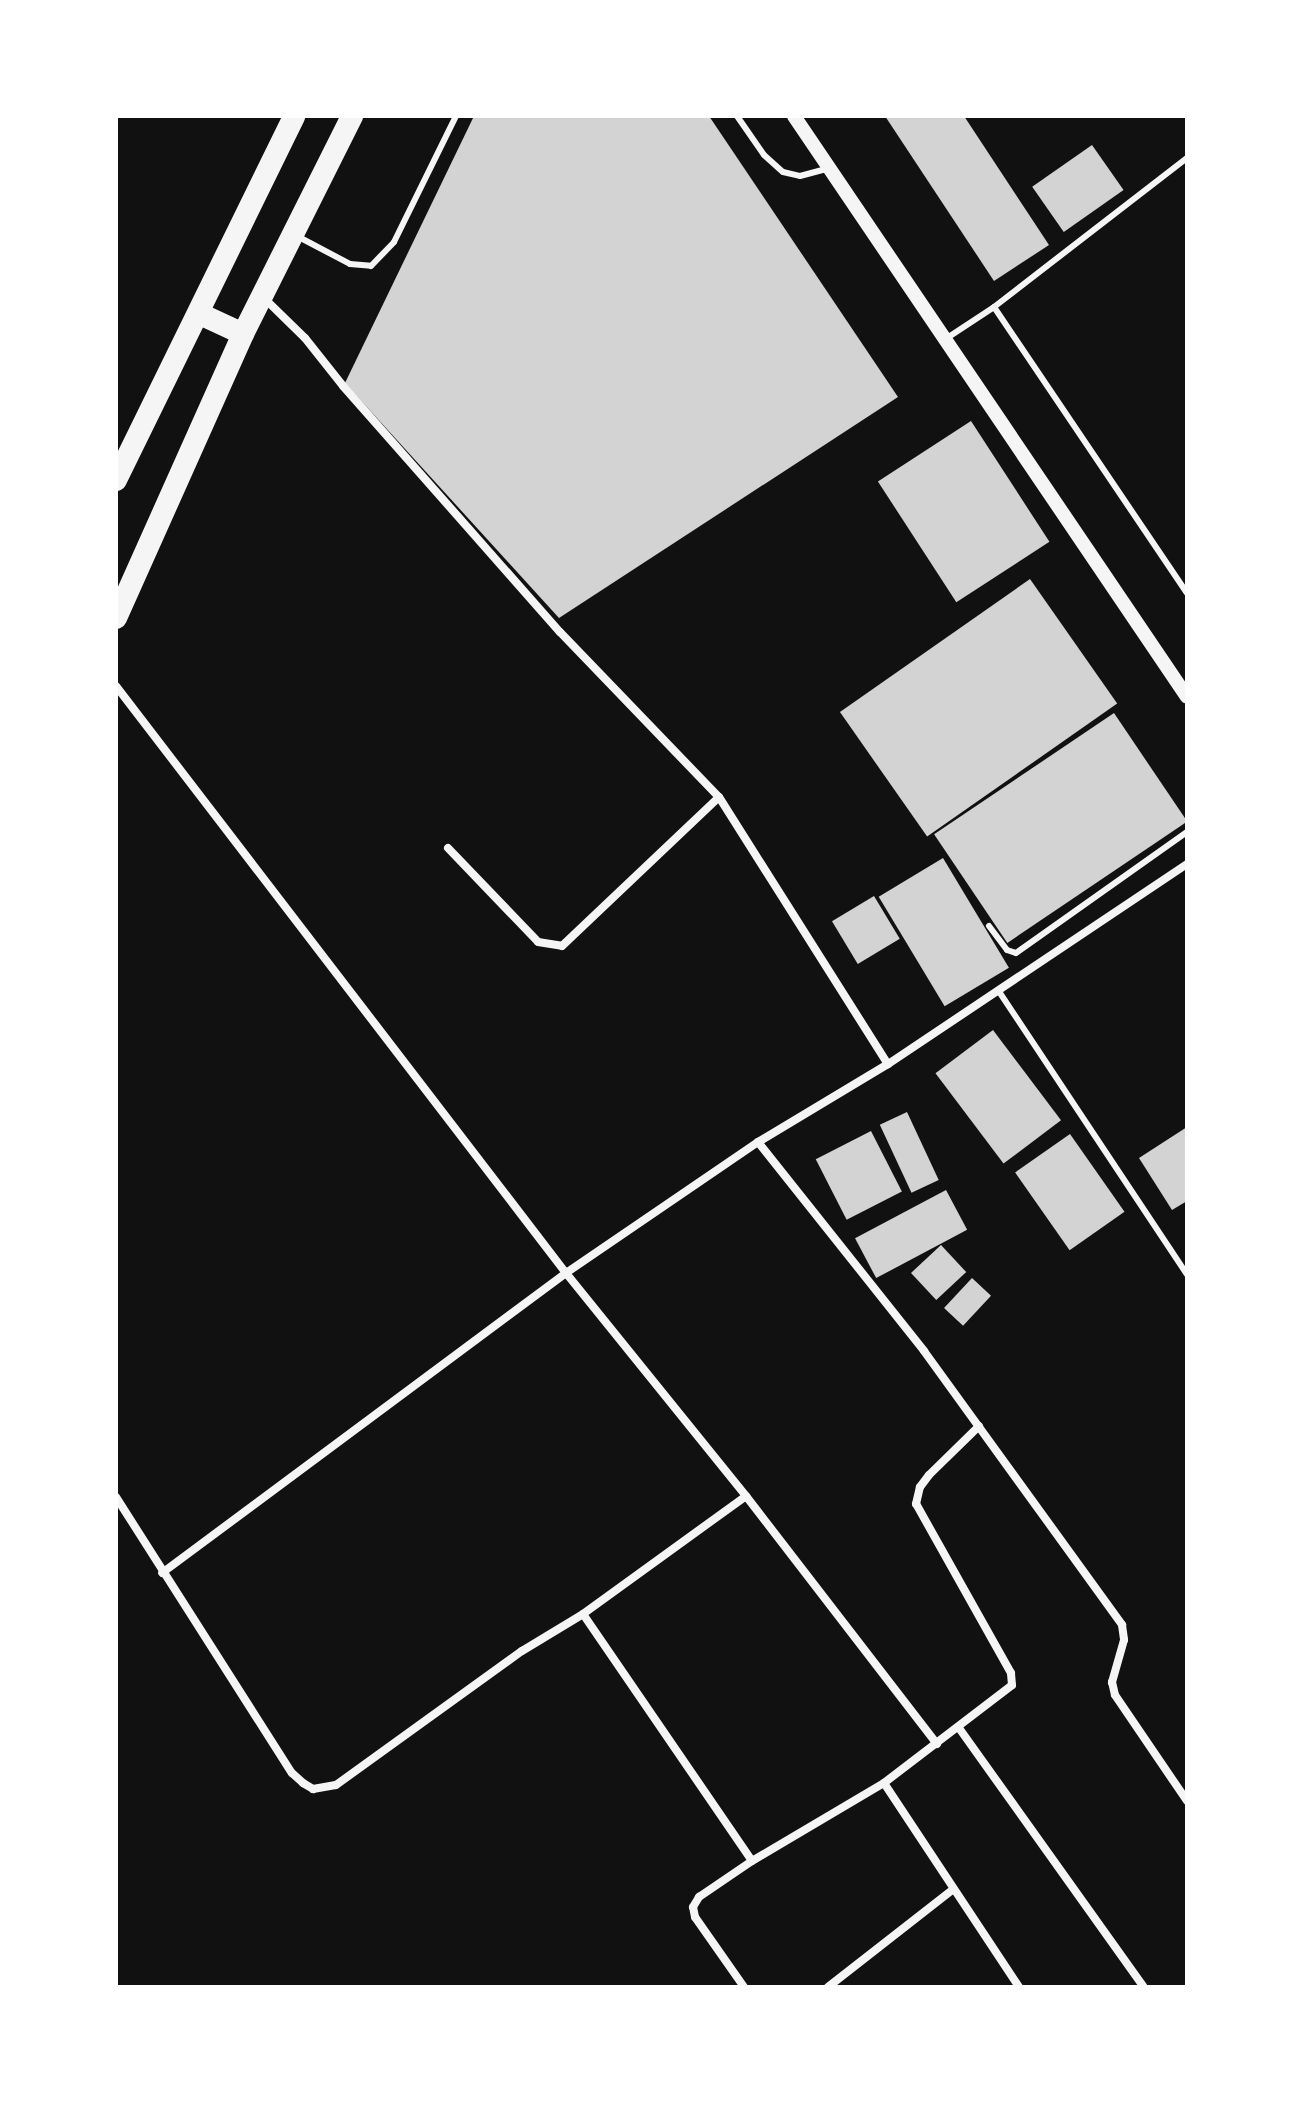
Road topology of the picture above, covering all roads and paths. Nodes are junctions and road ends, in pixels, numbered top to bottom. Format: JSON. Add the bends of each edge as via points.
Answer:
{"nodes":[{"id":1,"x":294,"y":116,"type":"edge"},
{"id":2,"x":352,"y":116,"type":"edge"},
{"id":3,"x":456,"y":116,"type":"edge"},
{"id":4,"x":737,"y":116,"type":"edge"},
{"id":5,"x":794,"y":116,"type":"edge"},
{"id":6,"x":1187,"y":158,"type":"edge"},
{"id":7,"x":829,"y":168,"type":"junction"},
{"id":8,"x":294,"y":234,"type":"junction"},
{"id":9,"x":263,"y":297,"type":"junction"},
{"id":10,"x":994,"y":307,"type":"junction"},
{"id":11,"x":200,"y":314,"type":"junction"},
{"id":12,"x":243,"y":334,"type":"junction"},
{"id":13,"x":944,"y":340,"type":"junction"},
{"id":14,"x":116,"y":480,"type":"edge"},
{"id":15,"x":1187,"y":593,"type":"edge"},
{"id":16,"x":116,"y":618,"type":"edge"},
{"id":17,"x":116,"y":686,"type":"edge"},
{"id":18,"x":1187,"y":697,"type":"edge"},
{"id":19,"x":719,"y":797,"type":"junction"},
{"id":20,"x":1187,"y":832,"type":"edge"},
{"id":21,"x":448,"y":848,"type":"dead end"},
{"id":22,"x":1187,"y":864,"type":"edge"},
{"id":23,"x":989,"y":926,"type":"dead end"},
{"id":24,"x":998,"y":990,"type":"junction"},
{"id":25,"x":888,"y":1064,"type":"junction"},
{"id":26,"x":758,"y":1142,"type":"junction"},
{"id":27,"x":566,"y":1273,"type":"junction"},
{"id":28,"x":1187,"y":1274,"type":"edge"},
{"id":29,"x":979,"y":1426,"type":"junction"},
{"id":30,"x":746,"y":1496,"type":"junction"},
{"id":31,"x":116,"y":1497,"type":"edge"},
{"id":32,"x":162,"y":1573,"type":"junction"},
{"id":33,"x":583,"y":1614,"type":"junction"},
{"id":34,"x":959,"y":1728,"type":"junction"},
{"id":35,"x":937,"y":1744,"type":"junction"},
{"id":36,"x":884,"y":1783,"type":"junction"},
{"id":37,"x":1187,"y":1801,"type":"edge"},
{"id":38,"x":752,"y":1861,"type":"junction"},
{"id":39,"x":952,"y":1890,"type":"junction"},
{"id":40,"x":744,"y":1987,"type":"edge"},
{"id":41,"x":828,"y":1987,"type":"edge"},
{"id":42,"x":1019,"y":1987,"type":"edge"},
{"id":43,"x":1144,"y":1987,"type":"edge"}],
"edges":[{"from":1,"to":11,"type":"highway"},
{"from":2,"to":8,"type":"highway"},
{"from":3,"to":8,"type":"lane","via":[[394,242],[371,266],[350,264]]},
{"from":4,"to":7,"type":"lane","via":[[783,172],[800,176]]},
{"from":5,"to":7,"type":"street"},
{"from":6,"to":10,"type":"lane"},
{"from":7,"to":13,"type":"street"},
{"from":8,"to":9,"type":"highway"},
{"from":9,"to":12,"type":"highway"},
{"from":9,"to":19,"type":"street","via":[[305,338],[560,632]]},
{"from":10,"to":13,"type":"lane"},
{"from":10,"to":15,"type":"lane"},
{"from":11,"to":12,"type":"highway"},
{"from":11,"to":14,"type":"highway"},
{"from":12,"to":16,"type":"highway"},
{"from":13,"to":18,"type":"street"},
{"from":17,"to":27,"type":"street"},
{"from":19,"to":21,"type":"street","via":[[562,946],[544,945],[532,936]]},
{"from":19,"to":25,"type":"street"},
{"from":20,"to":23,"type":"lane","via":[[1016,953],[1007,950]]},
{"from":22,"to":24,"type":"street"},
{"from":24,"to":25,"type":"street"},
{"from":24,"to":28,"type":"lane"},
{"from":25,"to":26,"type":"street"},
{"from":26,"to":27,"type":"street"},
{"from":26,"to":29,"type":"street"},
{"from":27,"to":30,"type":"street"},
{"from":27,"to":32,"type":"street"},
{"from":29,"to":34,"type":"street","via":[[929,1475],[916,1496],[917,1511],[1012,1678],[1010,1689]]},
{"from":29,"to":37,"type":"street","via":[[1125,1629],[1112,1682],[1115,1695]]},
{"from":30,"to":33,"type":"street"},
{"from":30,"to":35,"type":"street"},
{"from":31,"to":32,"type":"street"},
{"from":32,"to":33,"type":"street","via":[[292,1773],[313,1789],[336,1785],[522,1651]]},
{"from":33,"to":38,"type":"street"},
{"from":34,"to":35,"type":"street"},
{"from":34,"to":43,"type":"street"},
{"from":35,"to":36,"type":"street"},
{"from":36,"to":38,"type":"street"},
{"from":36,"to":39,"type":"street"},
{"from":38,"to":40,"type":"street","via":[[699,1897],[693,1907]]},
{"from":39,"to":41,"type":"street"},
{"from":39,"to":42,"type":"street"}]}
